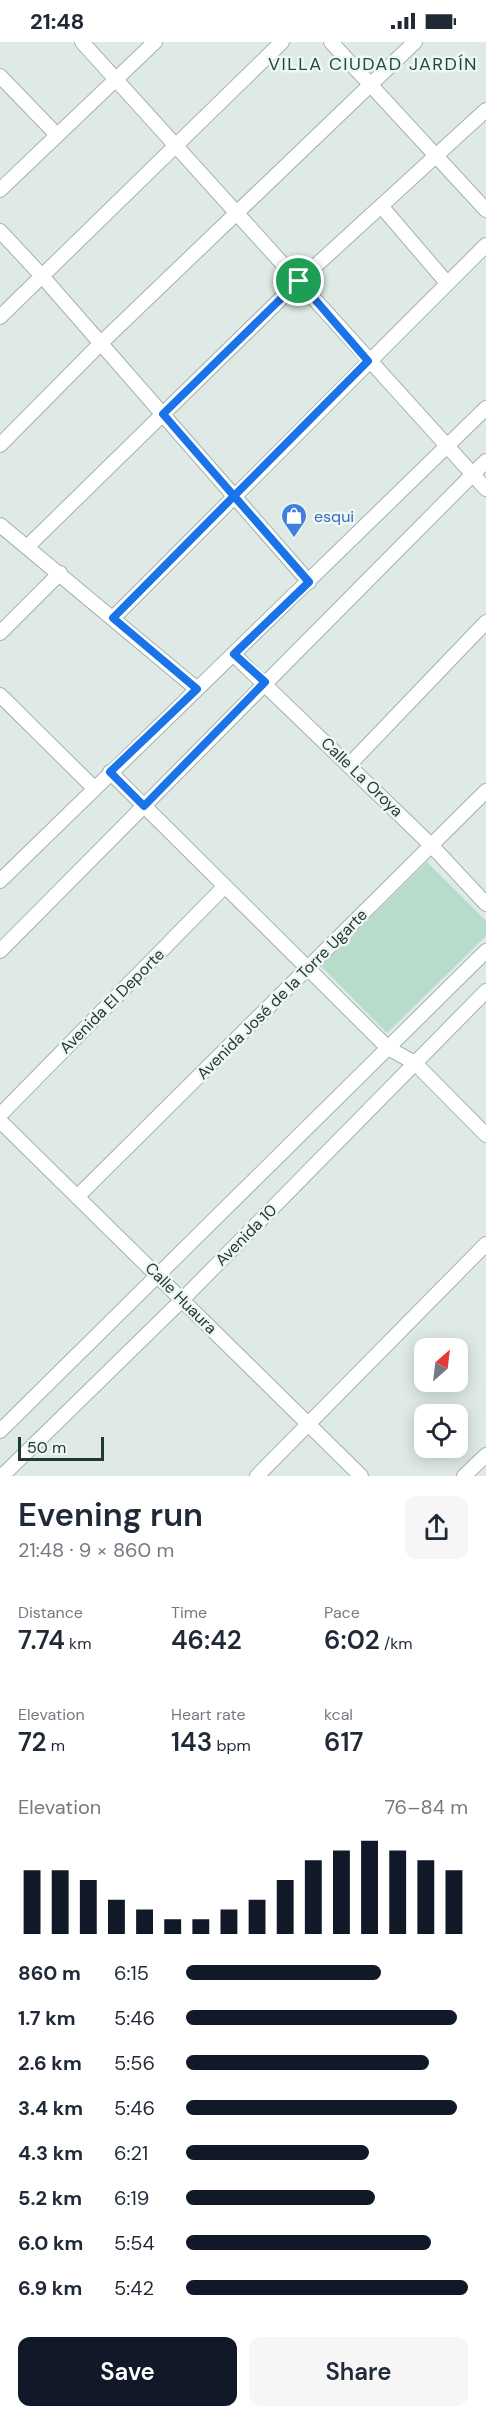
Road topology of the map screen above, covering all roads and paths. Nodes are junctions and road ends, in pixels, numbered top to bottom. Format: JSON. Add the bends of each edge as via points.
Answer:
{"nodes":[{"id":1,"x":82,"y":42,"type":"edge"},
{"id":2,"x":155,"y":42,"type":"edge"},
{"id":3,"x":282,"y":42,"type":"edge"},
{"id":4,"x":331,"y":42,"type":"edge"},
{"id":5,"x":415,"y":42,"type":"edge"},
{"id":6,"x":0,"y":76,"type":"edge"},
{"id":7,"x":116,"y":80,"type":"junction"},
{"id":8,"x":370,"y":85,"type":"junction"},
{"id":9,"x":486,"y":110,"type":"edge"},
{"id":10,"x":57,"y":135,"type":"junction"},
{"id":11,"x":176,"y":146,"type":"junction"},
{"id":12,"x":437,"y":157,"type":"junction"},
{"id":13,"x":0,"y":190,"type":"edge"},
{"id":14,"x":382,"y":207,"type":"junction"},
{"id":15,"x":486,"y":210,"type":"edge"},
{"id":16,"x":238,"y":212,"type":"junction"},
{"id":17,"x":0,"y":231,"type":"edge"},
{"id":18,"x":486,"y":245,"type":"edge"},
{"id":19,"x":42,"y":276,"type":"junction"},
{"id":20,"x":299,"y":281,"type":"junction"},
{"id":21,"x":447,"y":283,"type":"junction"},
{"id":22,"x":0,"y":317,"type":"edge"},
{"id":23,"x":101,"y":343,"type":"junction"},
{"id":24,"x":368,"y":361,"type":"junction"},
{"id":25,"x":486,"y":408,"type":"edge"},
{"id":26,"x":163,"y":414,"type":"junction"},
{"id":27,"x":0,"y":445,"type":"edge"},
{"id":28,"x":446,"y":447,"type":"junction"},
{"id":29,"x":486,"y":461,"type":"edge"},
{"id":30,"x":472,"y":475,"type":"junction"},
{"id":31,"x":486,"y":489,"type":"edge"},
{"id":32,"x":234,"y":496,"type":"junction"},
{"id":33,"x":0,"y":525,"type":"edge"},
{"id":34,"x":28,"y":546,"type":"junction"},
{"id":35,"x":60,"y":573,"type":"junction"},
{"id":36,"x":309,"y":582,"type":"junction"},
{"id":37,"x":113,"y":618,"type":"junction"},
{"id":38,"x":486,"y":622,"type":"edge"},
{"id":39,"x":0,"y":633,"type":"edge"},
{"id":40,"x":234,"y":654,"type":"junction"},
{"id":41,"x":265,"y":682,"type":"junction"},
{"id":42,"x":197,"y":689,"type":"junction"},
{"id":43,"x":0,"y":695,"type":"edge"},
{"id":44,"x":349,"y":765,"type":"junction"},
{"id":45,"x":110,"y":772,"type":"junction"},
{"id":46,"x":94,"y":788,"type":"junction"},
{"id":47,"x":486,"y":791,"type":"edge"},
{"id":48,"x":144,"y":806,"type":"junction"},
{"id":49,"x":432,"y":846,"type":"junction"},
{"id":50,"x":0,"y":881,"type":"edge"},
{"id":51,"x":225,"y":886,"type":"junction"},
{"id":52,"x":486,"y":904,"type":"edge"},
{"id":53,"x":0,"y":951,"type":"edge"},
{"id":54,"x":486,"y":951,"type":"edge"},
{"id":55,"x":307,"y":968,"type":"junction"},
{"id":56,"x":486,"y":991,"type":"edge"},
{"id":57,"x":388,"y":1048,"type":"junction"},
{"id":58,"x":415,"y":1063,"type":"junction"},
{"id":59,"x":0,"y":1115,"type":"edge"},
{"id":60,"x":0,"y":1120,"type":"edge"},
{"id":61,"x":486,"y":1135,"type":"edge"},
{"id":62,"x":77,"y":1197,"type":"junction"},
{"id":63,"x":486,"y":1244,"type":"edge"},
{"id":64,"x":157,"y":1275,"type":"junction"},
{"id":65,"x":182,"y":1300,"type":"junction"},
{"id":66,"x":309,"y":1424,"type":"junction"},
{"id":67,"x":0,"y":1431,"type":"edge"},
{"id":68,"x":486,"y":1455,"type":"edge"},
{"id":69,"x":2,"y":1476,"type":"edge"},
{"id":70,"x":257,"y":1476,"type":"edge"},
{"id":71,"x":361,"y":1476,"type":"edge"},
{"id":72,"x":464,"y":1476,"type":"edge"}],
"edges":[{"from":1,"to":7,"type":"street"},
{"from":2,"to":7,"type":"street"},
{"from":3,"to":11,"type":"street"},
{"from":4,"to":8,"type":"street"},
{"from":5,"to":8,"type":"street"},
{"from":6,"to":10,"type":"street"},
{"from":7,"to":10,"type":"street"},
{"from":7,"to":11,"type":"street"},
{"from":8,"to":12,"type":"street"},
{"from":8,"to":16,"type":"street"},
{"from":9,"to":12,"type":"street"},
{"from":10,"to":13,"type":"street"},
{"from":11,"to":16,"type":"street"},
{"from":11,"to":19,"type":"street"},
{"from":12,"to":14,"type":"street"},
{"from":12,"to":15,"type":"street"},
{"from":14,"to":20,"type":"street"},
{"from":14,"to":21,"type":"street"},
{"from":16,"to":20,"type":"street"},
{"from":16,"to":23,"type":"street"},
{"from":17,"to":19,"type":"street"},
{"from":18,"to":21,"type":"street"},
{"from":19,"to":22,"type":"street"},
{"from":19,"to":23,"type":"street"},
{"from":20,"to":24,"type":"street"},
{"from":20,"to":26,"type":"street"},
{"from":21,"to":24,"type":"street"},
{"from":23,"to":26,"type":"street"},
{"from":23,"to":27,"type":"street"},
{"from":24,"to":28,"type":"street"},
{"from":24,"to":32,"type":"street"},
{"from":25,"to":28,"type":"street"},
{"from":26,"to":32,"type":"street"},
{"from":26,"to":34,"type":"street"},
{"from":28,"to":30,"type":"street"},
{"from":28,"to":36,"type":"street"},
{"from":29,"to":30,"type":"street"},
{"from":30,"to":31,"type":"street"},
{"from":30,"to":41,"type":"street"},
{"from":32,"to":36,"type":"street"},
{"from":32,"to":37,"type":"street"},
{"from":33,"to":34,"type":"street"},
{"from":34,"to":35,"type":"street"},
{"from":35,"to":37,"type":"street"},
{"from":35,"to":39,"type":"street"},
{"from":36,"to":40,"type":"street"},
{"from":37,"to":42,"type":"street"},
{"from":38,"to":44,"type":"street"},
{"from":40,"to":41,"type":"street","name":"Calle La Oroya"},
{"from":40,"to":42,"type":"street"},
{"from":41,"to":44,"type":"street","name":"Calle La Oroya"},
{"from":41,"to":48,"type":"street"},
{"from":42,"to":45,"type":"street"},
{"from":43,"to":46,"type":"street"},
{"from":44,"to":49,"type":"street","name":"Calle La Oroya"},
{"from":45,"to":46,"type":"street"},
{"from":45,"to":48,"type":"street"},
{"from":46,"to":50,"type":"street"},
{"from":47,"to":49,"type":"street","name":"Avenida José de la Torre Ugarte"},
{"from":48,"to":51,"type":"street"},
{"from":48,"to":53,"type":"street"},
{"from":49,"to":52,"type":"street","name":"Calle La Oroya"},
{"from":49,"to":55,"type":"street","name":"Avenida José de la Torre Ugarte"},
{"from":51,"to":55,"type":"street"},
{"from":51,"to":59,"type":"street","name":"Avenida El Deporte"},
{"from":54,"to":57,"type":"street","name":"Avenida 10"},
{"from":55,"to":57,"type":"street"},
{"from":55,"to":62,"type":"street","name":"Avenida José de la Torre Ugarte"},
{"from":56,"to":58,"type":"street","name":"Avenida 10"},
{"from":57,"to":58,"type":"street"},
{"from":57,"to":64,"type":"street","name":"Avenida 10"},
{"from":58,"to":61,"type":"street"},
{"from":58,"to":65,"type":"street","name":"Avenida 10"},
{"from":60,"to":62,"type":"street","name":"Calle Huaura"},
{"from":62,"to":64,"type":"street","name":"Calle Huaura"},
{"from":63,"to":66,"type":"street"},
{"from":64,"to":65,"type":"street","name":"Calle Huaura"},
{"from":64,"to":67,"type":"street","name":"Avenida 10"},
{"from":65,"to":66,"type":"street","name":"Calle Huaura"},
{"from":65,"to":69,"type":"street","name":"Avenida 10"},
{"from":66,"to":70,"type":"street"},
{"from":66,"to":71,"type":"street","name":"Calle Huaura"},
{"from":68,"to":72,"type":"street"}]}
